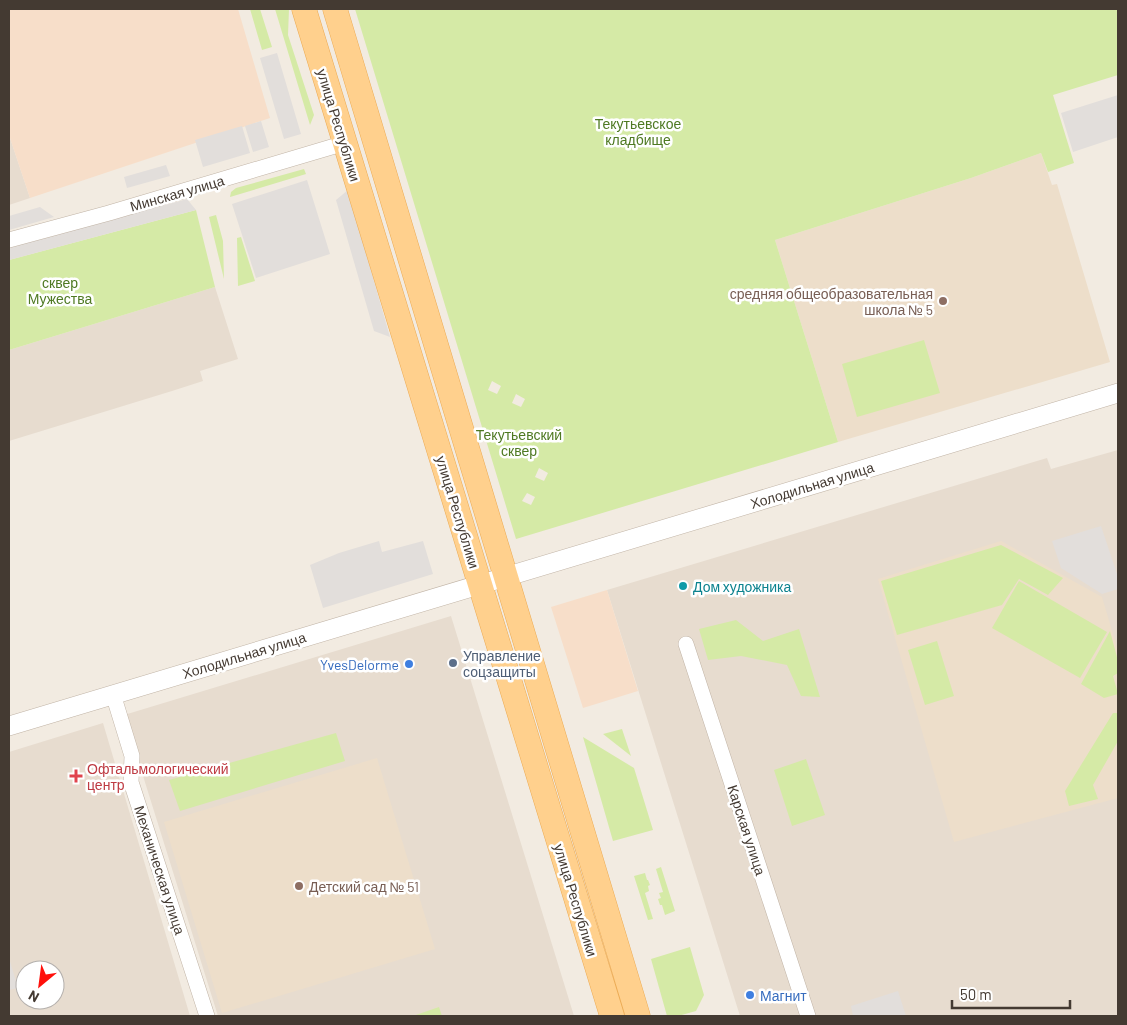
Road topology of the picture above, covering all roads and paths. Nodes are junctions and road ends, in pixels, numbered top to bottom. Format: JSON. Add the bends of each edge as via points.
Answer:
{"nodes":[{"id":1,"x":304,"y":9,"type":"edge"},
{"id":2,"x":335,"y":9,"type":"edge"},
{"id":3,"x":344,"y":143,"type":"junction"},
{"id":4,"x":9,"y":240,"type":"edge"},
{"id":5,"x":1118,"y":393,"type":"edge"},
{"id":6,"x":506,"y":576,"type":"junction"},
{"id":7,"x":480,"y":584,"type":"junction"},
{"id":8,"x":686,"y":644,"type":"dead end"},
{"id":9,"x":113,"y":694,"type":"junction"},
{"id":10,"x":9,"y":726,"type":"edge"},
{"id":11,"x":207,"y":1016,"type":"edge"},
{"id":12,"x":612,"y":1016,"type":"edge"},
{"id":13,"x":638,"y":1016,"type":"edge"},
{"id":14,"x":808,"y":1016,"type":"edge"}],
"edges":[{"from":1,"to":3,"type":"main road","name":"улица Республики"},
{"from":2,"to":6,"type":"main road","name":"улица Республики"},
{"from":3,"to":4,"type":"street","name":"Минская улица"},
{"from":3,"to":7,"type":"main road","name":"улица Республики"},
{"from":5,"to":6,"type":"street","name":"Холодильная улица"},
{"from":6,"to":7,"type":"street","name":"Холодильная улица"},
{"from":6,"to":13,"type":"main road","name":"улица Республики"},
{"from":7,"to":9,"type":"street","name":"Холодильная улица"},
{"from":7,"to":12,"type":"main road","name":"улица Республики"},
{"from":8,"to":14,"type":"street","name":"Карская улица"},
{"from":9,"to":10,"type":"street","name":"Холодильная улица"},
{"from":9,"to":11,"type":"street","name":"Механическая улица","via":[[132,756],[131,782]]}]}
